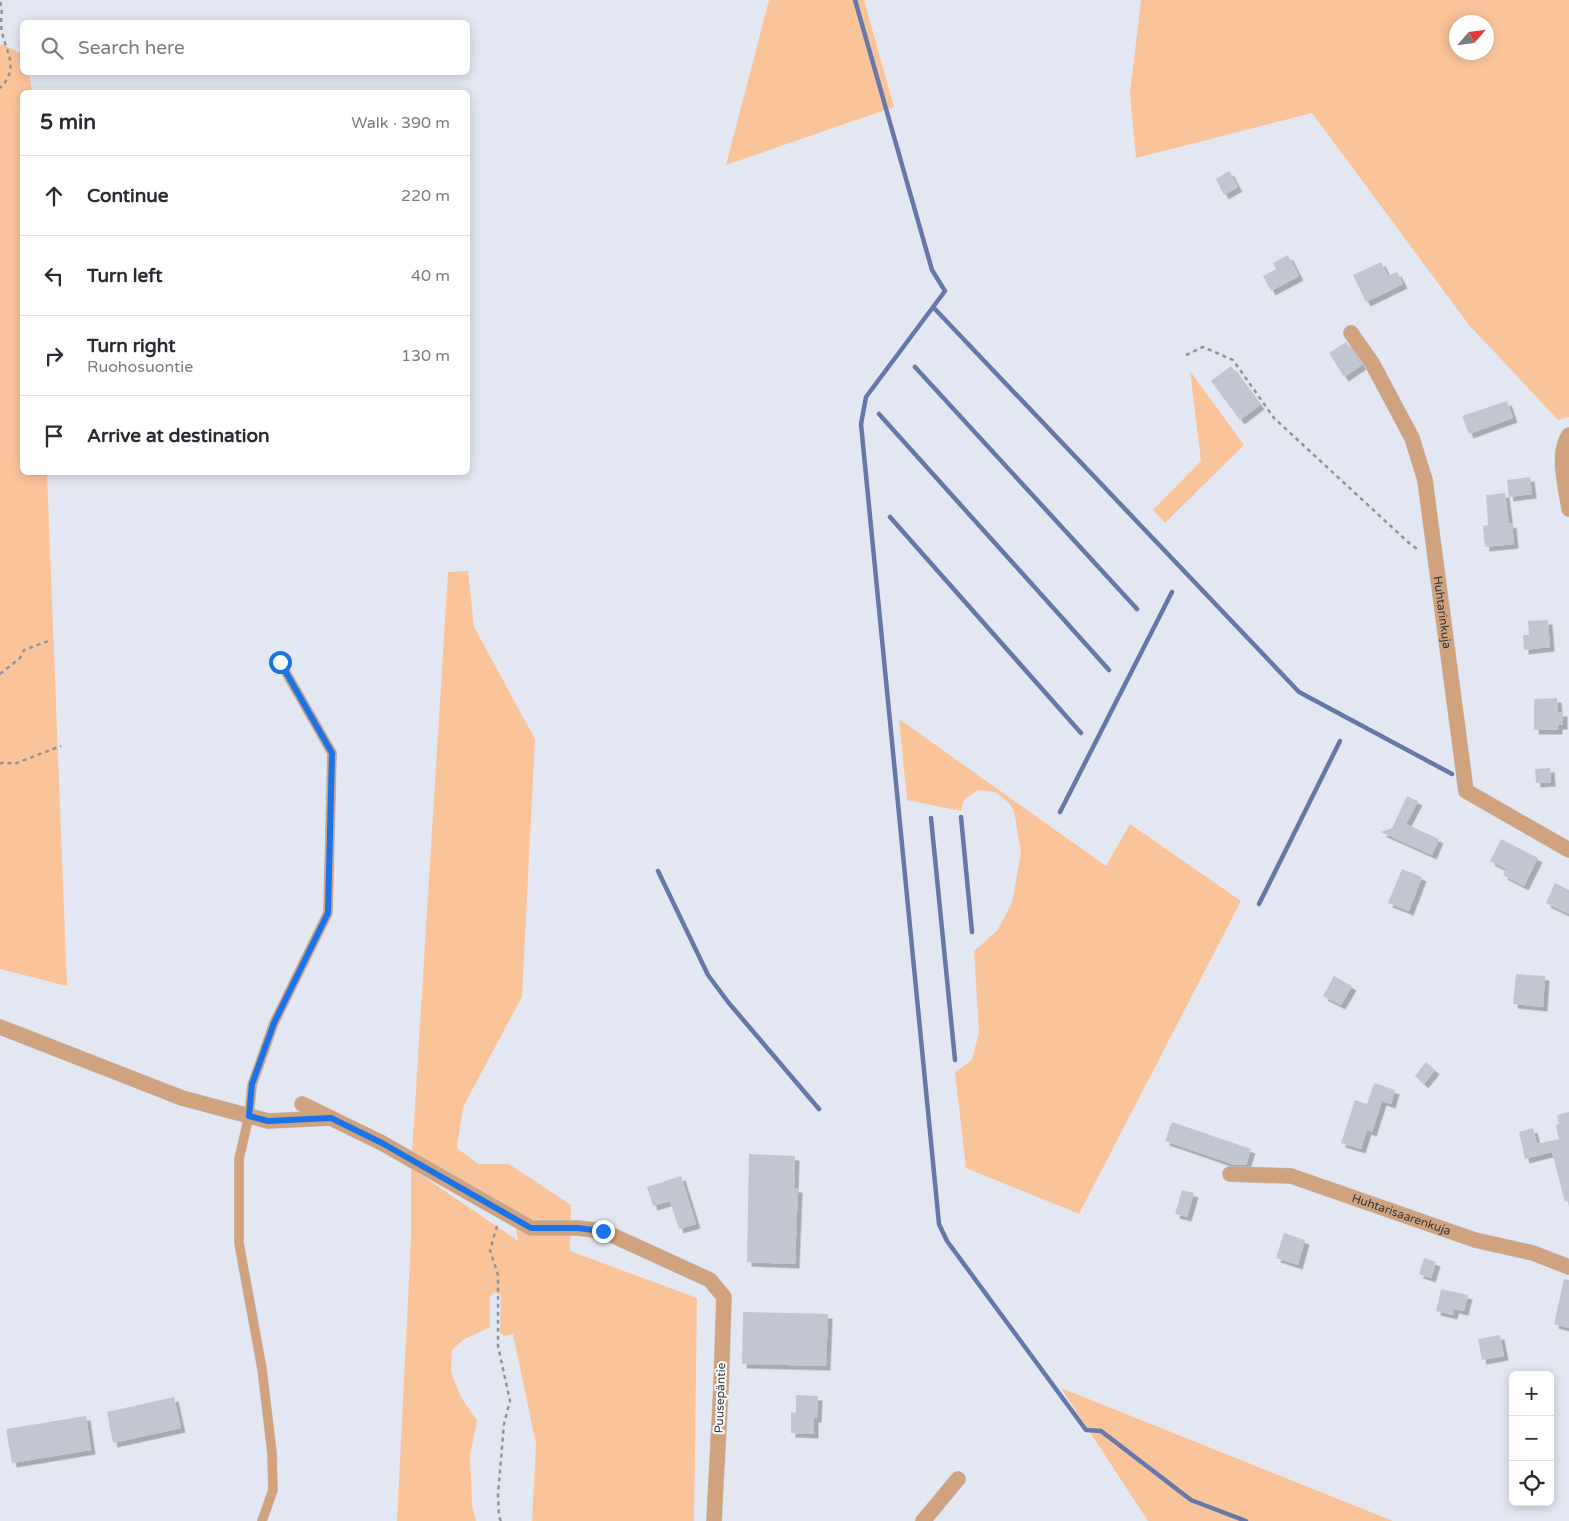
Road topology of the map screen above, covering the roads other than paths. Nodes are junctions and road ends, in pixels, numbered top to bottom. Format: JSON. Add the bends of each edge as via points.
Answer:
{"nodes":[{"id":1,"x":1351,"y":333,"type":"dead end"},
{"id":2,"x":1569,"y":435,"type":"edge"},
{"id":3,"x":1569,"y":509,"type":"edge"},
{"id":4,"x":280,"y":662,"type":"dead end"},
{"id":5,"x":1569,"y":850,"type":"edge"},
{"id":6,"x":0,"y":1027,"type":"edge"},
{"id":7,"x":302,"y":1104,"type":"dead end"},
{"id":8,"x":249,"y":1116,"type":"junction"},
{"id":9,"x":331,"y":1118,"type":"junction"},
{"id":10,"x":1230,"y":1174,"type":"dead end"},
{"id":11,"x":1569,"y":1267,"type":"edge"},
{"id":12,"x":958,"y":1479,"type":"dead end"},
{"id":13,"x":262,"y":1521,"type":"edge"},
{"id":14,"x":714,"y":1521,"type":"edge"},
{"id":15,"x":923,"y":1521,"type":"edge"}],
"edges":[{"from":1,"to":5,"type":"street","name":"Huhtarinkuja","via":[[1372,363],[1412,438],[1425,480],[1466,791]]},
{"from":2,"to":3,"type":"street","via":[[1562,455]]},
{"from":4,"to":8,"type":"lane","via":[[332,753],[328,913],[274,1023],[252,1084]]},
{"from":6,"to":8,"type":"street","via":[[182,1098]]},
{"from":7,"to":9,"type":"street"},
{"from":8,"to":9,"type":"street","via":[[268,1121]]},
{"from":8,"to":13,"type":"lane","via":[[239,1159],[239,1243],[262,1369],[272,1453],[273,1490]]},
{"from":9,"to":14,"type":"street","name":"Puusepäntie","via":[[382,1143],[531,1228],[603,1231],[710,1280],[724,1297]]},
{"from":10,"to":11,"type":"street","name":"Huhtarisaarenkuja","via":[[1291,1176],[1475,1240],[1533,1253]]},
{"from":12,"to":15,"type":"street"}]}
